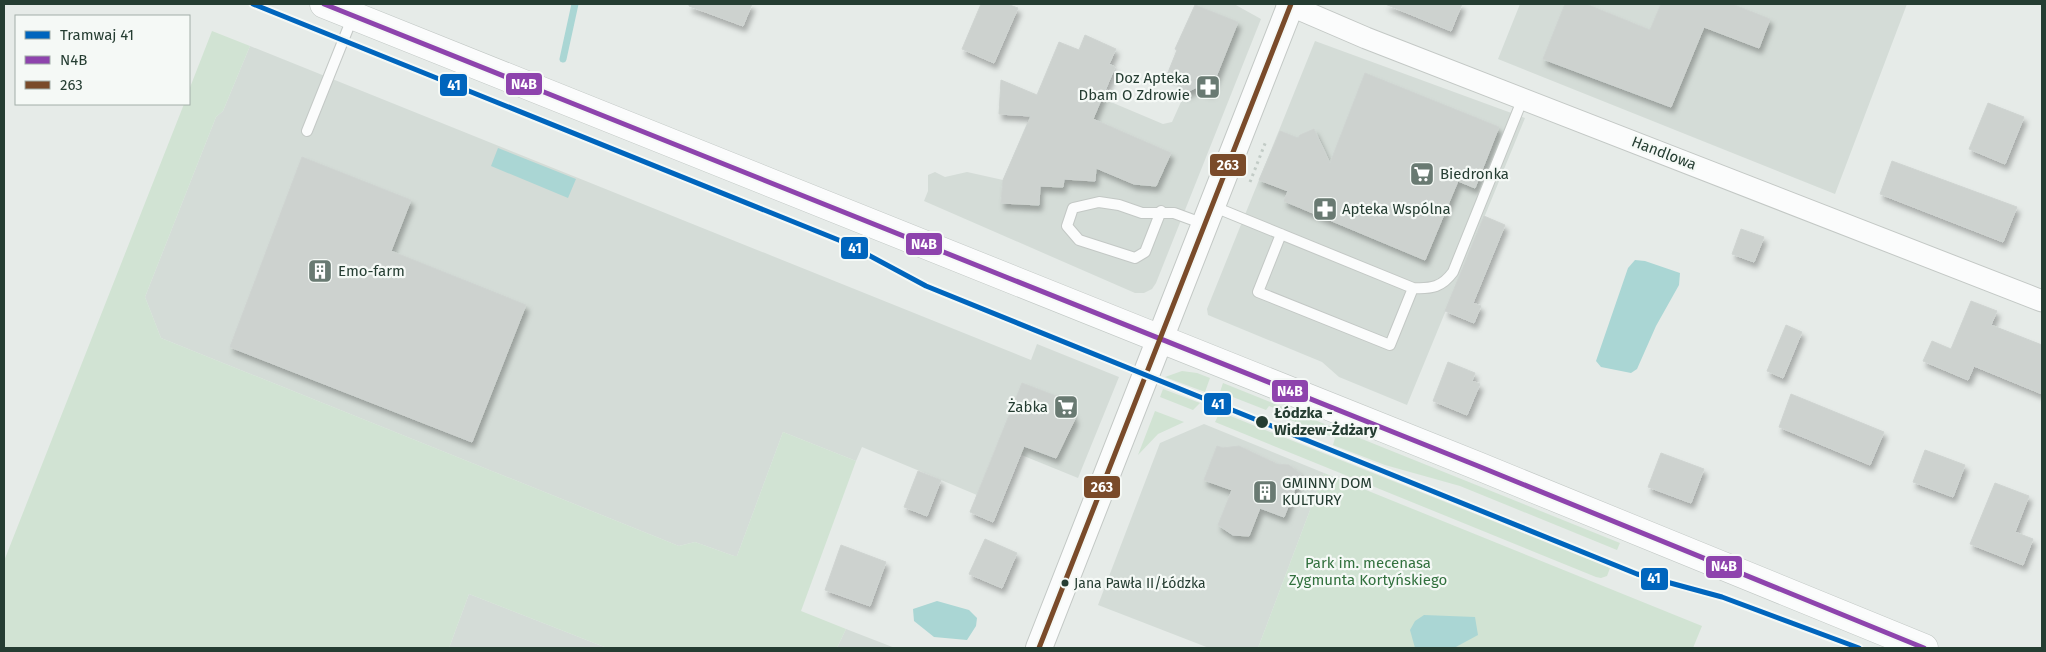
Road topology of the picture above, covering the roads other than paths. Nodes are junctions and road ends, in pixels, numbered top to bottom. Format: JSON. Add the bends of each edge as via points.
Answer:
{"nodes":[{"id":1,"x":324,"y":4,"type":"edge"},
{"id":2,"x":1289,"y":4,"type":"edge"},
{"id":3,"x":354,"y":16,"type":"junction"},
{"id":4,"x":1524,"y":98,"type":"junction"},
{"id":5,"x":307,"y":131,"type":"dead end"},
{"id":6,"x":1161,"y":211,"type":"junction"},
{"id":7,"x":1208,"y":215,"type":"junction"},
{"id":8,"x":1281,"y":234,"type":"junction"},
{"id":9,"x":1413,"y":288,"type":"junction"},
{"id":10,"x":2042,"y":301,"type":"edge"},
{"id":11,"x":1160,"y":339,"type":"junction"},
{"id":12,"x":1894,"y":643,"type":"edge"},
{"id":13,"x":1039,"y":648,"type":"edge"},
{"id":14,"x":1924,"y":648,"type":"edge"}],
"edges":[{"from":1,"to":3,"type":"main road"},
{"from":2,"to":4,"type":"street","name":"Handlowa","via":[[1366,38]]},
{"from":2,"to":7,"type":"street"},
{"from":3,"to":5,"type":"lane"},
{"from":3,"to":11,"type":"main road"},
{"from":4,"to":9,"type":"lane","via":[[1453,272],[1444,284],[1429,289]]},
{"from":4,"to":10,"type":"street","name":"Handlowa"},
{"from":6,"to":6,"type":"lane","via":[[1142,213],[1099,202],[1073,208],[1067,226],[1079,240],[1134,258],[1145,252]]},
{"from":6,"to":7,"type":"lane"},
{"from":7,"to":8,"type":"lane"},
{"from":7,"to":11,"type":"street"},
{"from":8,"to":9,"type":"lane"},
{"from":8,"to":9,"type":"lane","via":[[1258,292],[1390,345]]},
{"from":11,"to":12,"type":"main road","via":[[1478,466]]},
{"from":11,"to":13,"type":"street"},
{"from":12,"to":14,"type":"main road"}]}
